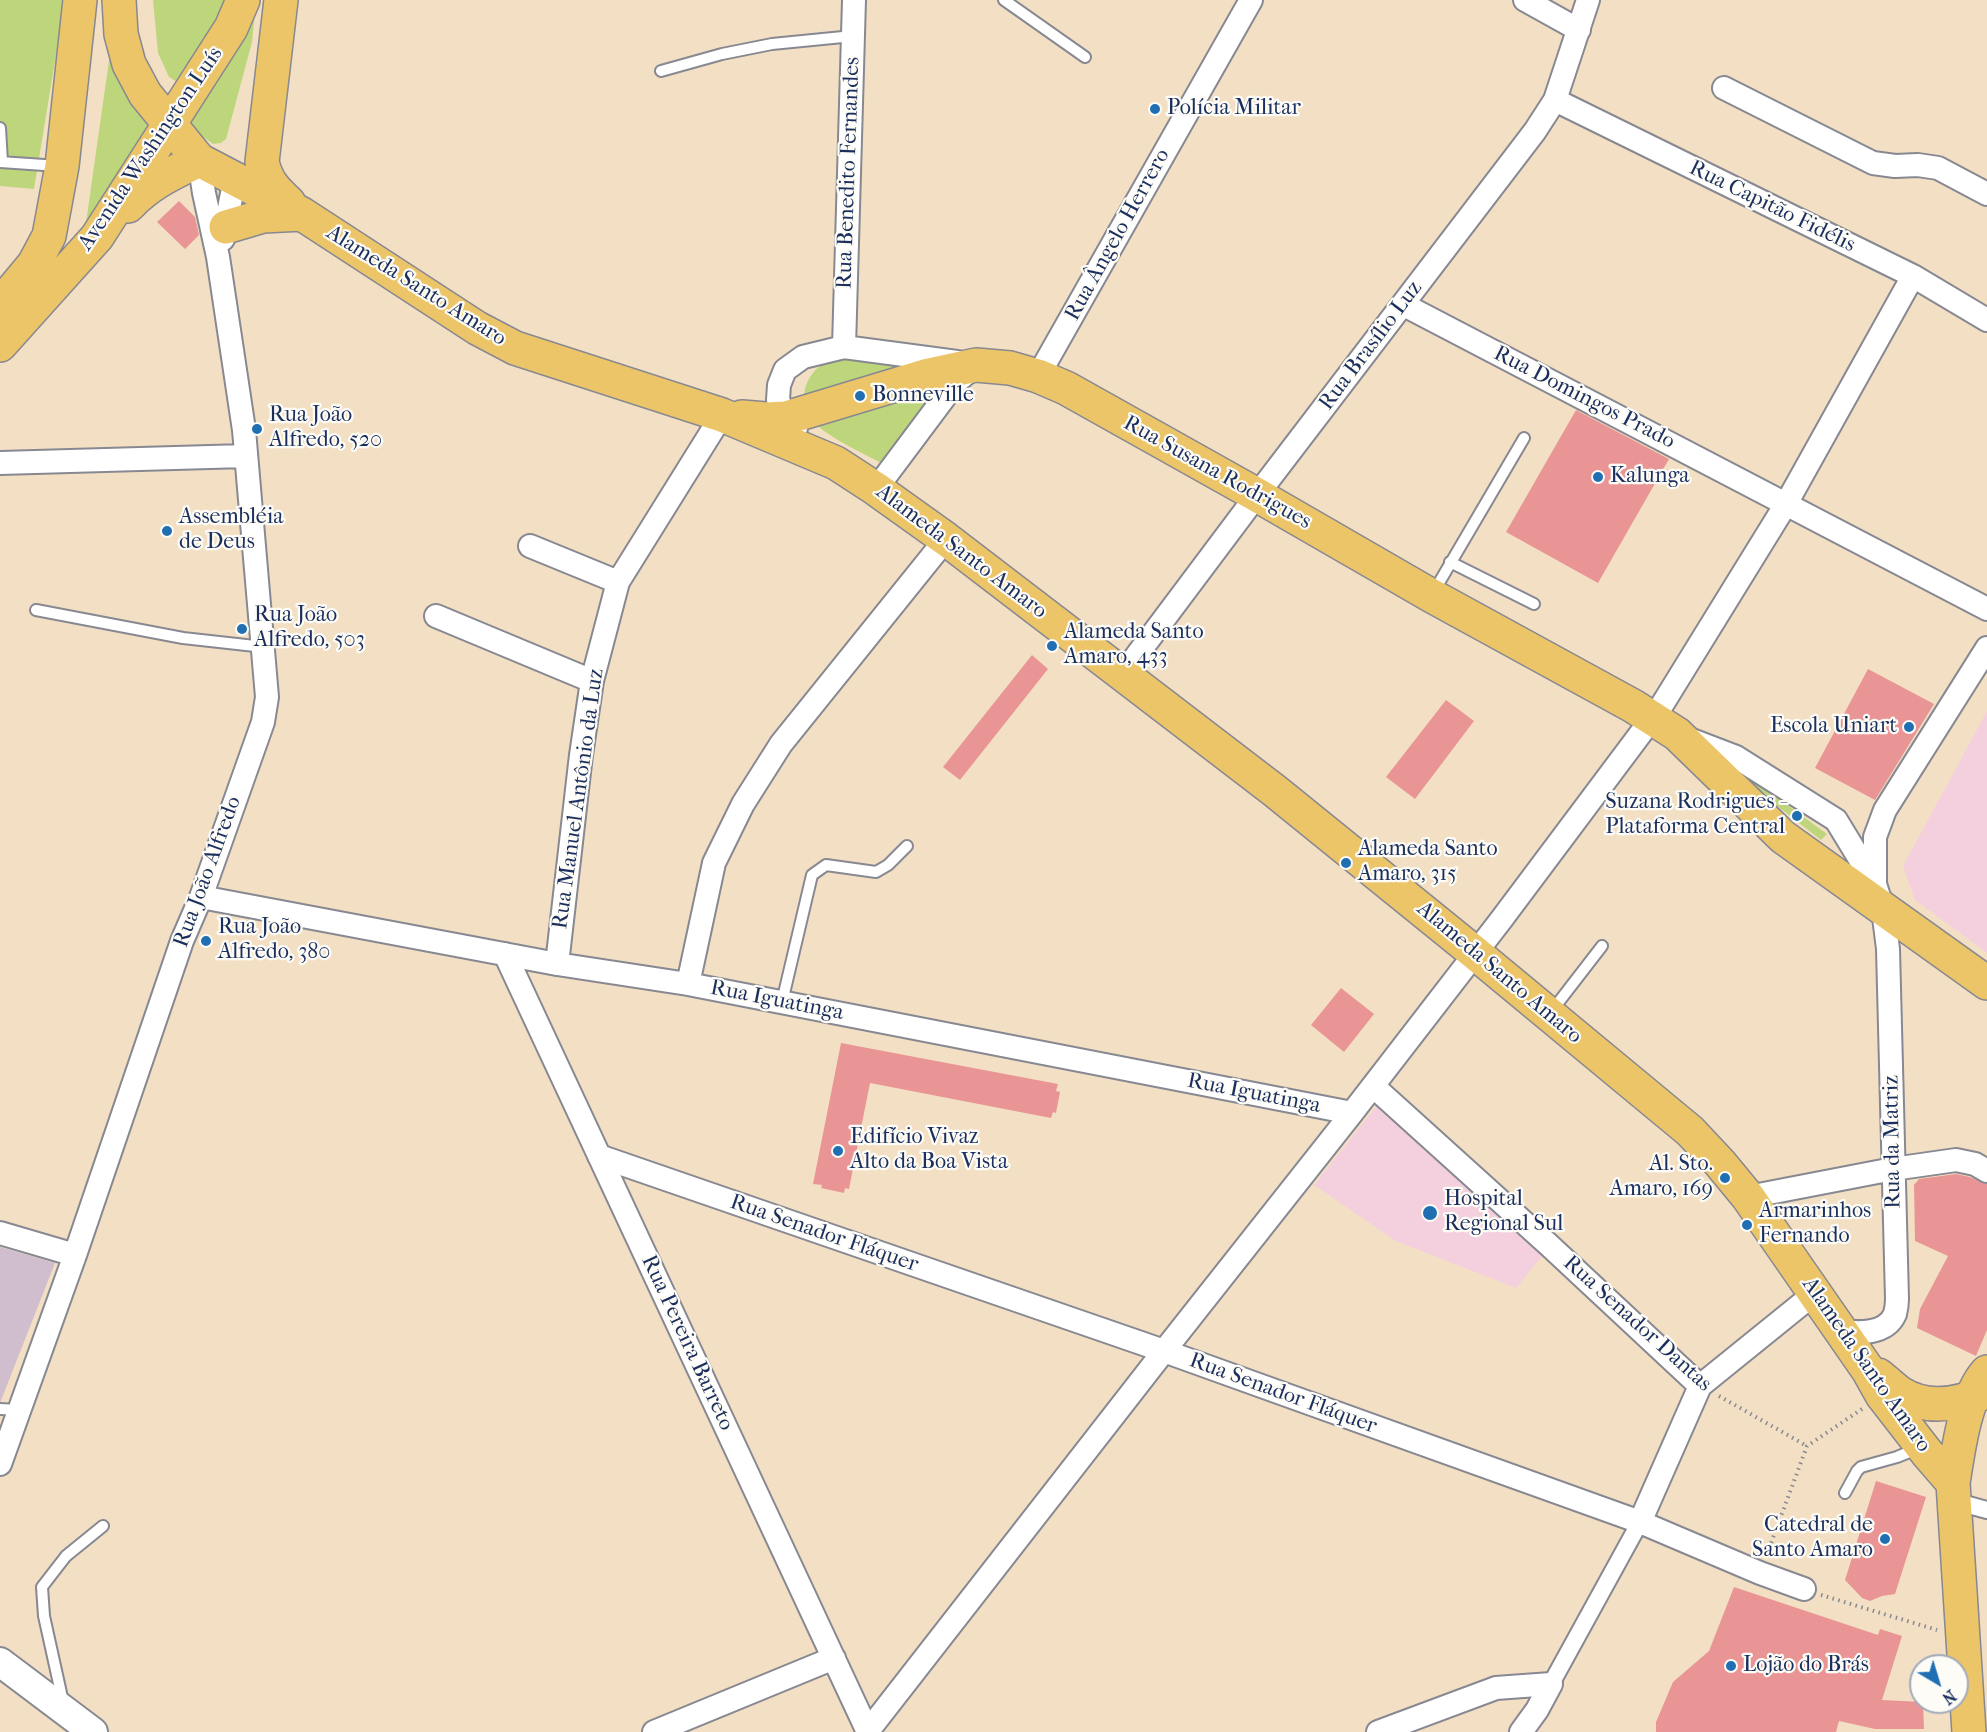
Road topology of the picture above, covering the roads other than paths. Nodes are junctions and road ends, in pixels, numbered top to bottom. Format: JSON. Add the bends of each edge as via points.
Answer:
{"nodes":[{"id":1,"x":80,"y":0,"type":"edge"},
{"id":2,"x":118,"y":0,"type":"edge"},
{"id":3,"x":243,"y":0,"type":"edge"},
{"id":4,"x":279,"y":0,"type":"edge"},
{"id":5,"x":854,"y":0,"type":"edge"},
{"id":6,"x":1004,"y":0,"type":"edge"},
{"id":7,"x":1525,"y":0,"type":"edge"},
{"id":8,"x":1588,"y":0,"type":"edge"},
{"id":9,"x":1248,"y":1,"type":"edge"},
{"id":10,"x":1579,"y":30,"type":"junction"},
{"id":11,"x":853,"y":36,"type":"junction"},
{"id":12,"x":1085,"y":57,"type":"dead end"},
{"id":13,"x":661,"y":71,"type":"dead end"},
{"id":14,"x":1724,"y":88,"type":"dead end"},
{"id":15,"x":1555,"y":100,"type":"junction"},
{"id":16,"x":169,"y":123,"type":"junction"},
{"id":17,"x":0,"y":128,"type":"edge"},
{"id":18,"x":199,"y":160,"type":"junction"},
{"id":19,"x":1,"y":162,"type":"edge"},
{"id":20,"x":62,"y":166,"type":"junction"},
{"id":21,"x":235,"y":178,"type":"junction"},
{"id":22,"x":1987,"y":194,"type":"edge"},
{"id":23,"x":302,"y":214,"type":"junction"},
{"id":24,"x":97,"y":237,"type":"junction"},
{"id":25,"x":222,"y":242,"type":"junction"},
{"id":26,"x":1913,"y":276,"type":"junction"},
{"id":27,"x":1,"y":303,"type":"edge"},
{"id":28,"x":1404,"y":305,"type":"junction"},
{"id":29,"x":1987,"y":320,"type":"edge"},
{"id":30,"x":0,"y":345,"type":"edge"},
{"id":31,"x":844,"y":347,"type":"junction"},
{"id":32,"x":976,"y":365,"type":"junction"},
{"id":33,"x":1038,"y":376,"type":"junction"},
{"id":34,"x":722,"y":415,"type":"junction"},
{"id":35,"x":786,"y":418,"type":"junction"},
{"id":36,"x":1524,"y":438,"type":"dead end"},
{"id":37,"x":245,"y":456,"type":"junction"},
{"id":38,"x":0,"y":463,"type":"edge"},
{"id":39,"x":836,"y":463,"type":"junction"},
{"id":40,"x":876,"y":489,"type":"junction"},
{"id":41,"x":1257,"y":495,"type":"junction"},
{"id":42,"x":1786,"y":504,"type":"junction"},
{"id":43,"x":946,"y":539,"type":"junction"},
{"id":44,"x":530,"y":546,"type":"dead end"},
{"id":45,"x":1450,"y":562,"type":"junction"},
{"id":46,"x":618,"y":582,"type":"junction"},
{"id":47,"x":1432,"y":596,"type":"junction"},
{"id":48,"x":1534,"y":604,"type":"dead end"},
{"id":49,"x":1987,"y":609,"type":"edge"},
{"id":50,"x":36,"y":610,"type":"dead end"},
{"id":51,"x":436,"y":616,"type":"dead end"},
{"id":52,"x":264,"y":647,"type":"junction"},
{"id":53,"x":1987,"y":648,"type":"edge"},
{"id":54,"x":1122,"y":675,"type":"junction"},
{"id":55,"x":592,"y":681,"type":"junction"},
{"id":56,"x":1664,"y":726,"type":"junction"},
{"id":57,"x":907,"y":846,"type":"dead end"},
{"id":58,"x":201,"y":897,"type":"junction"},
{"id":59,"x":1879,"y":897,"type":"junction"},
{"id":60,"x":1602,"y":946,"type":"dead end"},
{"id":61,"x":1476,"y":953,"type":"junction"},
{"id":62,"x":505,"y":954,"type":"junction"},
{"id":63,"x":557,"y":964,"type":"junction"},
{"id":64,"x":1987,"y":983,"type":"edge"},
{"id":65,"x":688,"y":984,"type":"junction"},
{"id":66,"x":783,"y":1002,"type":"junction"},
{"id":67,"x":1549,"y":1014,"type":"junction"},
{"id":68,"x":1373,"y":1086,"type":"junction"},
{"id":69,"x":1352,"y":1113,"type":"junction"},
{"id":70,"x":599,"y":1156,"type":"junction"},
{"id":71,"x":1893,"y":1169,"type":"junction"},
{"id":72,"x":1987,"y":1171,"type":"edge"},
{"id":73,"x":1748,"y":1197,"type":"junction"},
{"id":74,"x":0,"y":1233,"type":"edge"},
{"id":75,"x":75,"y":1255,"type":"junction"},
{"id":76,"x":1815,"y":1293,"type":"junction"},
{"id":77,"x":1840,"y":1331,"type":"junction"},
{"id":78,"x":1164,"y":1351,"type":"junction"},
{"id":79,"x":1875,"y":1382,"type":"junction"},
{"id":80,"x":1700,"y":1386,"type":"junction"},
{"id":81,"x":1982,"y":1387,"type":"edge"},
{"id":82,"x":10,"y":1410,"type":"edge"},
{"id":83,"x":1922,"y":1447,"type":"junction"},
{"id":84,"x":0,"y":1464,"type":"edge"},
{"id":85,"x":1954,"y":1492,"type":"junction"},
{"id":86,"x":1845,"y":1493,"type":"dead end"},
{"id":87,"x":1987,"y":1510,"type":"edge"},
{"id":88,"x":1640,"y":1521,"type":"junction"},
{"id":89,"x":103,"y":1526,"type":"dead end"},
{"id":90,"x":1804,"y":1589,"type":"road end"},
{"id":91,"x":834,"y":1658,"type":"junction"},
{"id":92,"x":0,"y":1662,"type":"edge"},
{"id":93,"x":1551,"y":1684,"type":"junction"},
{"id":94,"x":65,"y":1711,"type":"junction"},
{"id":95,"x":93,"y":1732,"type":"edge"},
{"id":96,"x":654,"y":1732,"type":"edge"},
{"id":97,"x":868,"y":1732,"type":"edge"},
{"id":98,"x":1378,"y":1732,"type":"edge"},
{"id":99,"x":1521,"y":1732,"type":"edge"},
{"id":100,"x":1969,"y":1732,"type":"edge"}],
"edges":[{"from":1,"to":20,"type":"main road","name":"Avenida Washington Luís"},
{"from":2,"to":16,"type":"main road","name":"Alameda Santo Amaro","via":[[129,64],[145,94]]},
{"from":3,"to":16,"type":"main road","name":"Avenida Washington Luís","via":[[231,28]]},
{"from":4,"to":21,"type":"main road","via":[[263,45]]},
{"from":4,"to":23,"type":"main road","via":[[262,162],[275,190]]},
{"from":5,"to":11,"type":"street","name":"Rua Benedito Fernandes"},
{"from":6,"to":12,"type":"lane"},
{"from":7,"to":10,"type":"street"},
{"from":8,"to":10,"type":"street","name":"Rua Brasílio Luz"},
{"from":9,"to":33,"type":"street","name":"Rua Ângelo Herrero"},
{"from":10,"to":15,"type":"street","name":"Rua Brasílio Luz"},
{"from":11,"to":13,"type":"lane","via":[[772,44]]},
{"from":11,"to":31,"type":"street","name":"Rua Benedito Fernandes"},
{"from":14,"to":22,"type":"street","via":[[1873,164],[1938,168]]},
{"from":15,"to":26,"type":"street","name":"Rua Capitão Fidélis"},
{"from":15,"to":28,"type":"street","name":"Rua Brasílio Luz"},
{"from":16,"to":18,"type":"main road","name":"Alameda Santo Amaro"},
{"from":16,"to":24,"type":"main road","name":"Avenida Washington Luís"},
{"from":17,"to":19,"type":"lane"},
{"from":18,"to":21,"type":"main road","name":"Alameda Santo Amaro"},
{"from":18,"to":24,"type":"main road","via":[[144,190]]},
{"from":18,"to":25,"type":"street","name":"Rua João Alfredo","via":[[204,193]]},
{"from":19,"to":20,"type":"lane"},
{"from":20,"to":27,"type":"main road","name":"Avenida Washington Luís","via":[[49,236],[34,264]]},
{"from":21,"to":23,"type":"main road","name":"Alameda Santo Amaro"},
{"from":21,"to":25,"type":"street","name":"Rua João Alfredo"},
{"from":23,"to":25,"type":"main road","via":[[263,216]]},
{"from":23,"to":34,"type":"main road","name":"Alameda Santo Amaro","via":[[477,328],[515,348]]},
{"from":24,"to":30,"type":"main road","name":"Avenida Washington Luís"},
{"from":25,"to":37,"type":"street","name":"Rua João Alfredo"},
{"from":26,"to":29,"type":"street","name":"Rua Capitão Fidélis"},
{"from":26,"to":42,"type":"street"},
{"from":28,"to":41,"type":"street","name":"Rua Brasílio Luz"},
{"from":28,"to":42,"type":"street","name":"Rua Domingos Prado"},
{"from":31,"to":32,"type":"street"},
{"from":31,"to":35,"type":"street","via":[[803,357],[785,370],[778,400]]},
{"from":32,"to":33,"type":"main road","name":"Rua Susana Rodrigues"},
{"from":32,"to":35,"type":"main road","name":"Rua Susana Rodrigues"},
{"from":32,"to":40,"type":"street","via":[[956,382]]},
{"from":33,"to":41,"type":"main road","name":"Rua Susana Rodrigues"},
{"from":34,"to":35,"type":"main road","name":"Rua Susana Rodrigues"},
{"from":34,"to":39,"type":"main road","name":"Alameda Santo Amaro"},
{"from":34,"to":46,"type":"street","name":"Rua Manuel Antônio da Luz"},
{"from":35,"to":39,"type":"street"},
{"from":36,"to":45,"type":"lane"},
{"from":37,"to":38,"type":"street"},
{"from":37,"to":52,"type":"street","name":"Rua João Alfredo"},
{"from":39,"to":40,"type":"main road","name":"Alameda Santo Amaro"},
{"from":40,"to":43,"type":"main road","name":"Alameda Santo Amaro"},
{"from":41,"to":47,"type":"main road","name":"Rua Susana Rodrigues"},
{"from":41,"to":54,"type":"street","name":"Rua Brasílio Luz"},
{"from":42,"to":49,"type":"street","name":"Rua Domingos Prado"},
{"from":42,"to":56,"type":"street","via":[[1662,705]]},
{"from":43,"to":54,"type":"main road","name":"Alameda Santo Amaro"},
{"from":43,"to":65,"type":"street","via":[[781,744],[742,804],[714,863]]},
{"from":44,"to":46,"type":"street"},
{"from":45,"to":47,"type":"lane"},
{"from":45,"to":48,"type":"lane"},
{"from":46,"to":55,"type":"street","name":"Rua Manuel Antônio da Luz"},
{"from":47,"to":56,"type":"main road","name":"Rua Susana Rodrigues"},
{"from":50,"to":52,"type":"lane","via":[[183,638]]},
{"from":51,"to":55,"type":"street"},
{"from":52,"to":58,"type":"street","name":"Rua João Alfredo","via":[[267,697],[262,722]]},
{"from":53,"to":59,"type":"street","name":"Rua da Matriz","via":[[1885,810],[1875,837]]},
{"from":54,"to":61,"type":"main road","name":"Alameda Santo Amaro","via":[[1275,790]]},
{"from":55,"to":63,"type":"street","name":"Rua Manuel Antônio da Luz"},
{"from":56,"to":59,"type":"main road","name":"Rua Susana Rodrigues","via":[[1784,837]]},
{"from":56,"to":59,"type":"street","name":"Rua Susana Rodrigues","via":[[1736,757],[1836,820]]},
{"from":56,"to":61,"type":"street"},
{"from":57,"to":66,"type":"lane","via":[[876,872],[826,865],[812,875]]},
{"from":58,"to":62,"type":"street","name":"Rua Iguatinga"},
{"from":58,"to":75,"type":"street","name":"Rua João Alfredo","via":[[178,952]]},
{"from":59,"to":64,"type":"main road"},
{"from":59,"to":71,"type":"street","name":"Rua da Matriz","via":[[1888,949]]},
{"from":60,"to":67,"type":"lane"},
{"from":61,"to":67,"type":"main road","name":"Alameda Santo Amaro"},
{"from":61,"to":68,"type":"street"},
{"from":62,"to":63,"type":"street","name":"Rua Iguatinga"},
{"from":62,"to":70,"type":"street","name":"Rua Pereira Barreto"},
{"from":63,"to":65,"type":"street","name":"Rua Iguatinga"},
{"from":65,"to":66,"type":"street","name":"Rua Iguatinga"},
{"from":66,"to":69,"type":"street","name":"Rua Iguatinga"},
{"from":67,"to":73,"type":"main road","name":"Alameda Santo Amaro","via":[[1690,1131]]},
{"from":68,"to":69,"type":"street"},
{"from":68,"to":80,"type":"street","name":"Rua Senador Dantas"},
{"from":69,"to":78,"type":"street"},
{"from":70,"to":78,"type":"street","name":"Rua Senador Fláquer"},
{"from":70,"to":91,"type":"street","name":"Rua Pereira Barreto"},
{"from":71,"to":72,"type":"street","via":[[1956,1160]]},
{"from":71,"to":73,"type":"street"},
{"from":71,"to":77,"type":"street","name":"Rua da Matriz","via":[[1895,1314],[1890,1322],[1870,1332]]},
{"from":73,"to":76,"type":"main road","name":"Alameda Santo Amaro"},
{"from":74,"to":75,"type":"street"},
{"from":75,"to":82,"type":"street","name":"Rua João Alfredo"},
{"from":76,"to":77,"type":"main road","name":"Alameda Santo Amaro"},
{"from":76,"to":80,"type":"street"},
{"from":77,"to":79,"type":"main road","name":"Alameda Santo Amaro"},
{"from":78,"to":88,"type":"street","name":"Rua Senador Fláquer"},
{"from":78,"to":97,"type":"street"},
{"from":79,"to":81,"type":"main road","via":[[1914,1400],[1941,1405],[1964,1401]]},
{"from":79,"to":83,"type":"main road","name":"Alameda Santo Amaro"},
{"from":80,"to":88,"type":"street"},
{"from":81,"to":85,"type":"main road","via":[[1959,1442]]},
{"from":82,"to":84,"type":"street","name":"Rua João Alfredo"},
{"from":83,"to":85,"type":"main road","name":"Alameda Santo Amaro"},
{"from":83,"to":86,"type":"lane","via":[[1862,1467]]},
{"from":85,"to":87,"type":"street"},
{"from":85,"to":100,"type":"main road"},
{"from":88,"to":90,"type":"street","name":"Rua Senador Fláquer"},
{"from":88,"to":93,"type":"street"},
{"from":89,"to":94,"type":"lane","via":[[66,1556],[42,1587],[44,1616]]},
{"from":91,"to":96,"type":"street"},
{"from":91,"to":97,"type":"street","name":"Rua Pereira Barreto"},
{"from":92,"to":94,"type":"street"},
{"from":93,"to":98,"type":"street","via":[[1496,1688]]},
{"from":93,"to":99,"type":"street"},
{"from":94,"to":95,"type":"street"}]}
